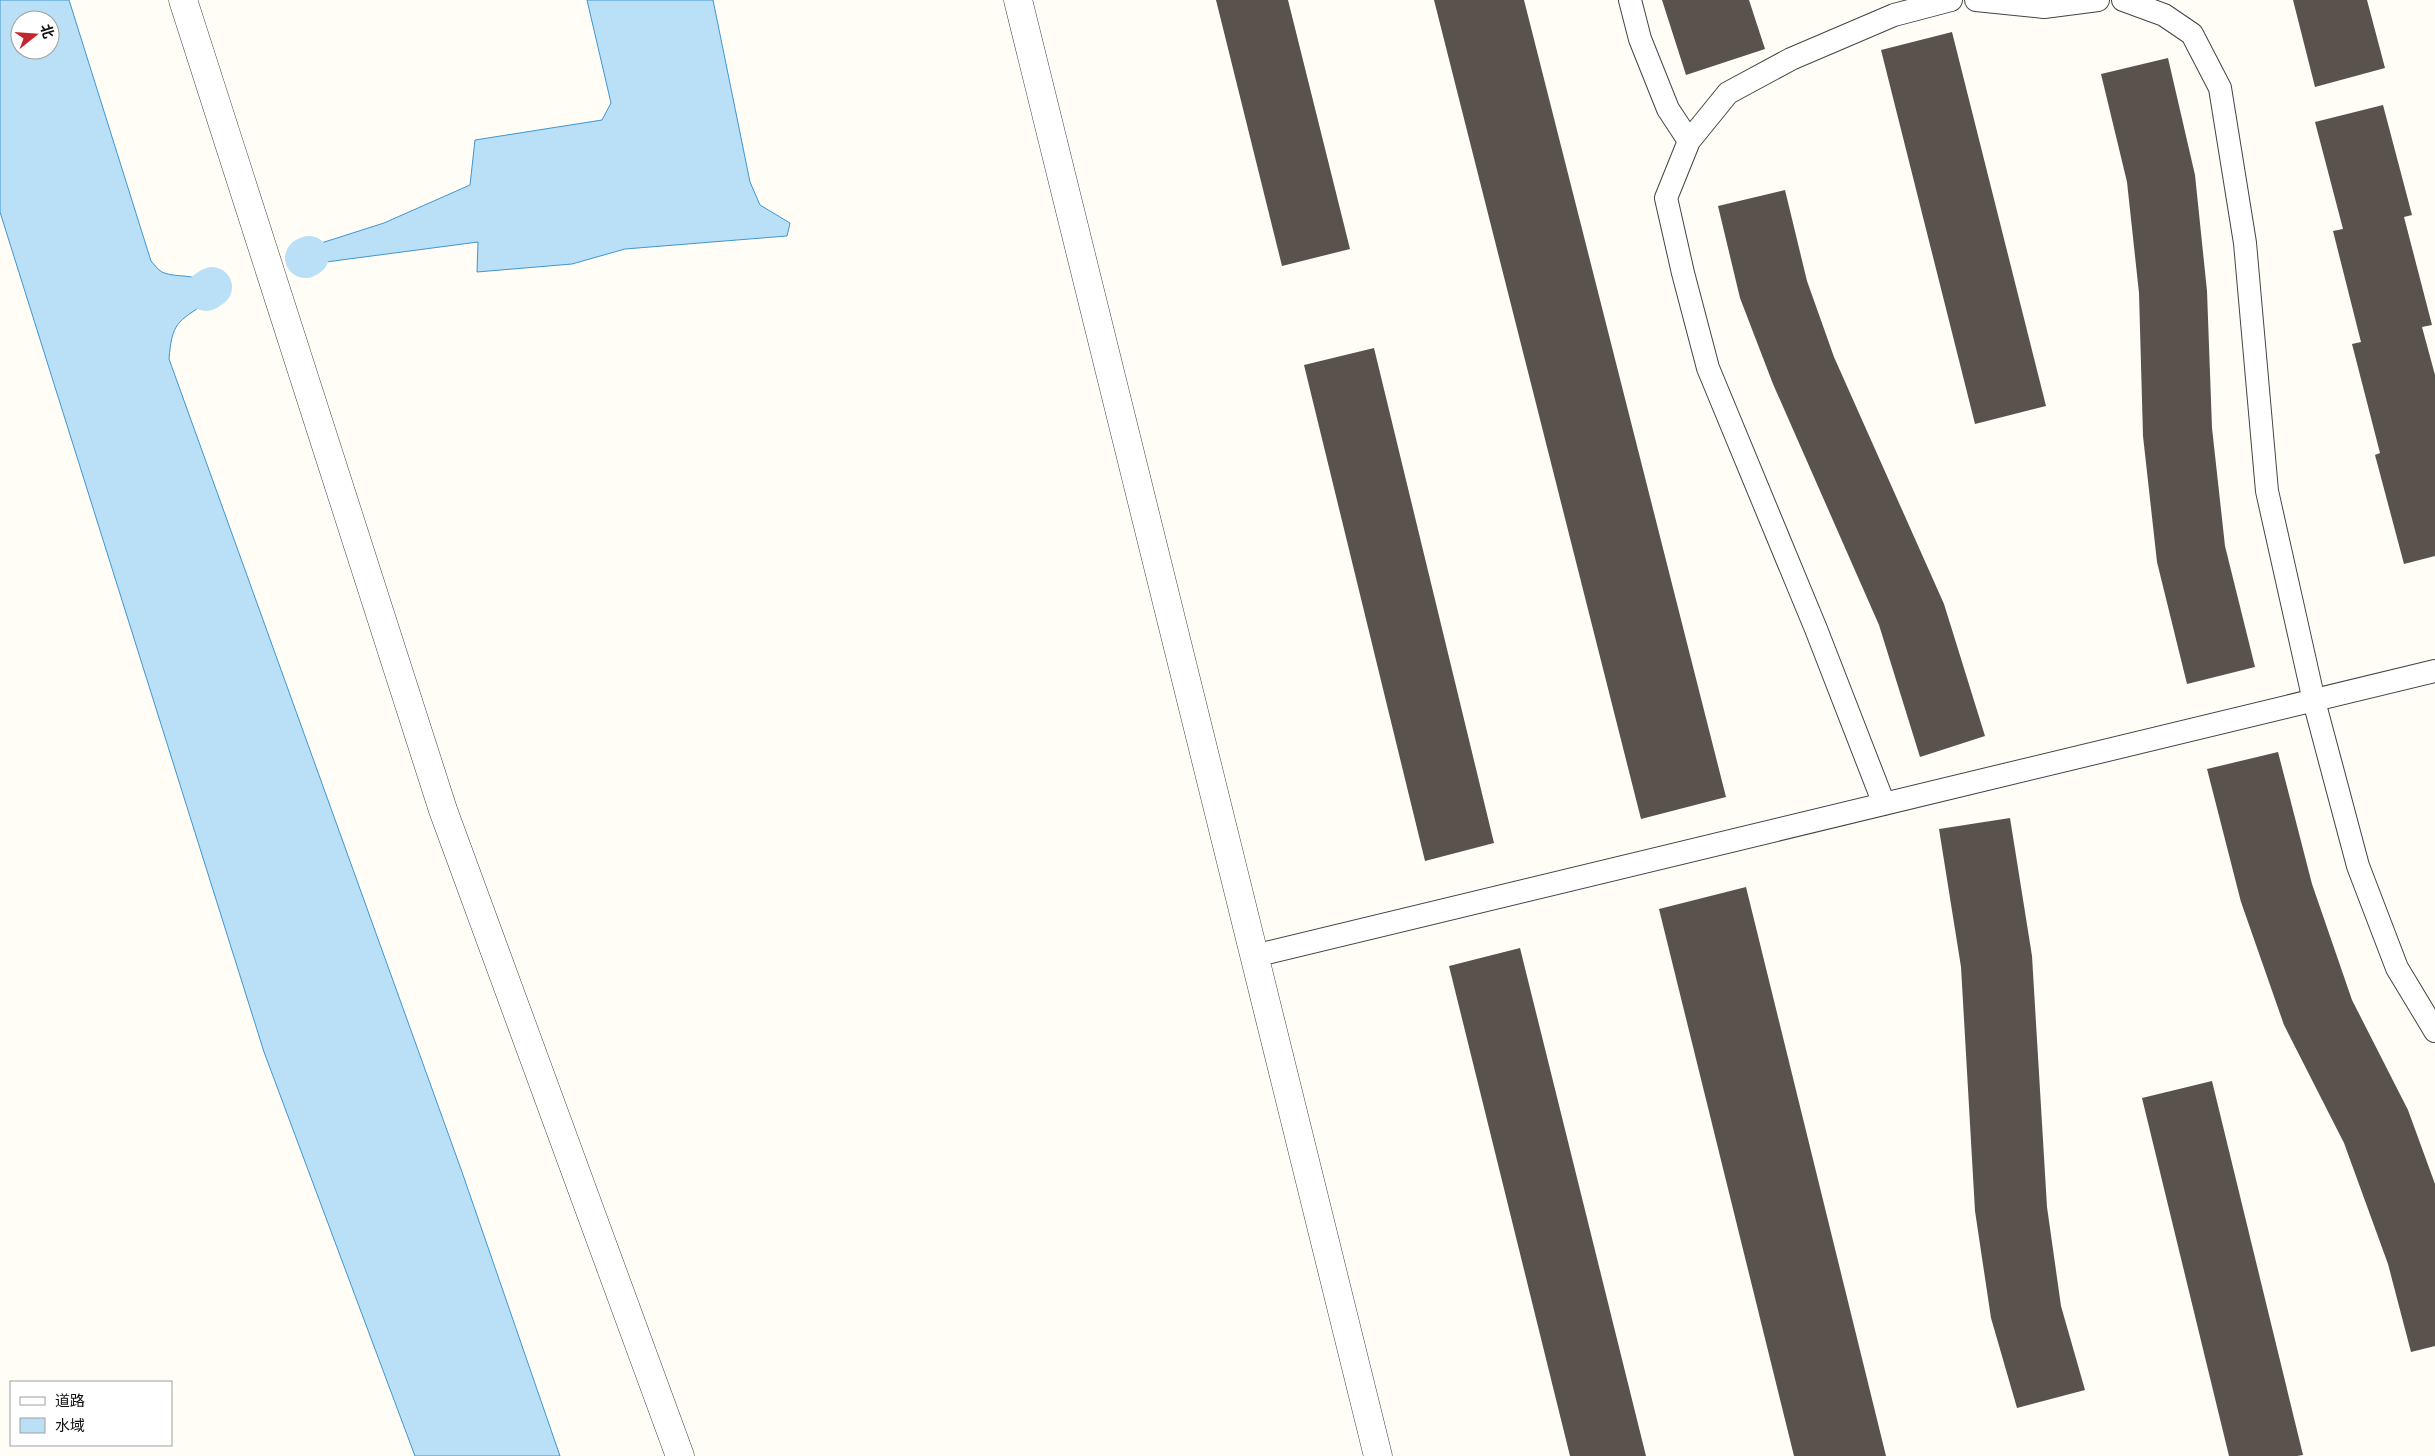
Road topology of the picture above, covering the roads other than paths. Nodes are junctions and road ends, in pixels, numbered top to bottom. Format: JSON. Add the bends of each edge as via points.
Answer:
{"nodes":[{"id":1,"x":183,"y":0,"type":"edge"},
{"id":2,"x":1018,"y":0,"type":"edge"},
{"id":3,"x":1630,"y":0,"type":"edge"},
{"id":4,"x":1951,"y":0,"type":"edge"},
{"id":5,"x":1976,"y":0,"type":"edge"},
{"id":6,"x":2098,"y":0,"type":"edge"},
{"id":7,"x":2122,"y":0,"type":"edge"},
{"id":8,"x":1689,"y":141,"type":"junction"},
{"id":9,"x":2435,"y":671,"type":"edge"},
{"id":10,"x":2314,"y":701,"type":"junction"},
{"id":11,"x":1884,"y":804,"type":"junction"},
{"id":12,"x":1254,"y":956,"type":"junction"},
{"id":13,"x":2435,"y":1031,"type":"edge"},
{"id":14,"x":680,"y":1456,"type":"edge"},
{"id":15,"x":1378,"y":1456,"type":"edge"}],
"edges":[{"from":1,"to":14,"type":"street","via":[[443,810]]},
{"from":2,"to":12,"type":"street"},
{"from":3,"to":8,"type":"lane","via":[[1640,39],[1668,109]]},
{"from":4,"to":8,"type":"lane","via":[[1894,15],[1790,60],[1728,93]]},
{"from":5,"to":6,"type":"lane","via":[[2044,7]]},
{"from":7,"to":10,"type":"lane","via":[[2164,15],[2192,34],[2220,88],[2245,243],[2267,490]]},
{"from":8,"to":11,"type":"lane","via":[[1666,198],[1708,368]]},
{"from":9,"to":10,"type":"lane"},
{"from":10,"to":11,"type":"lane"},
{"from":10,"to":13,"type":"lane","via":[[2358,866],[2397,968]]},
{"from":11,"to":12,"type":"lane"},
{"from":12,"to":15,"type":"street"}]}
